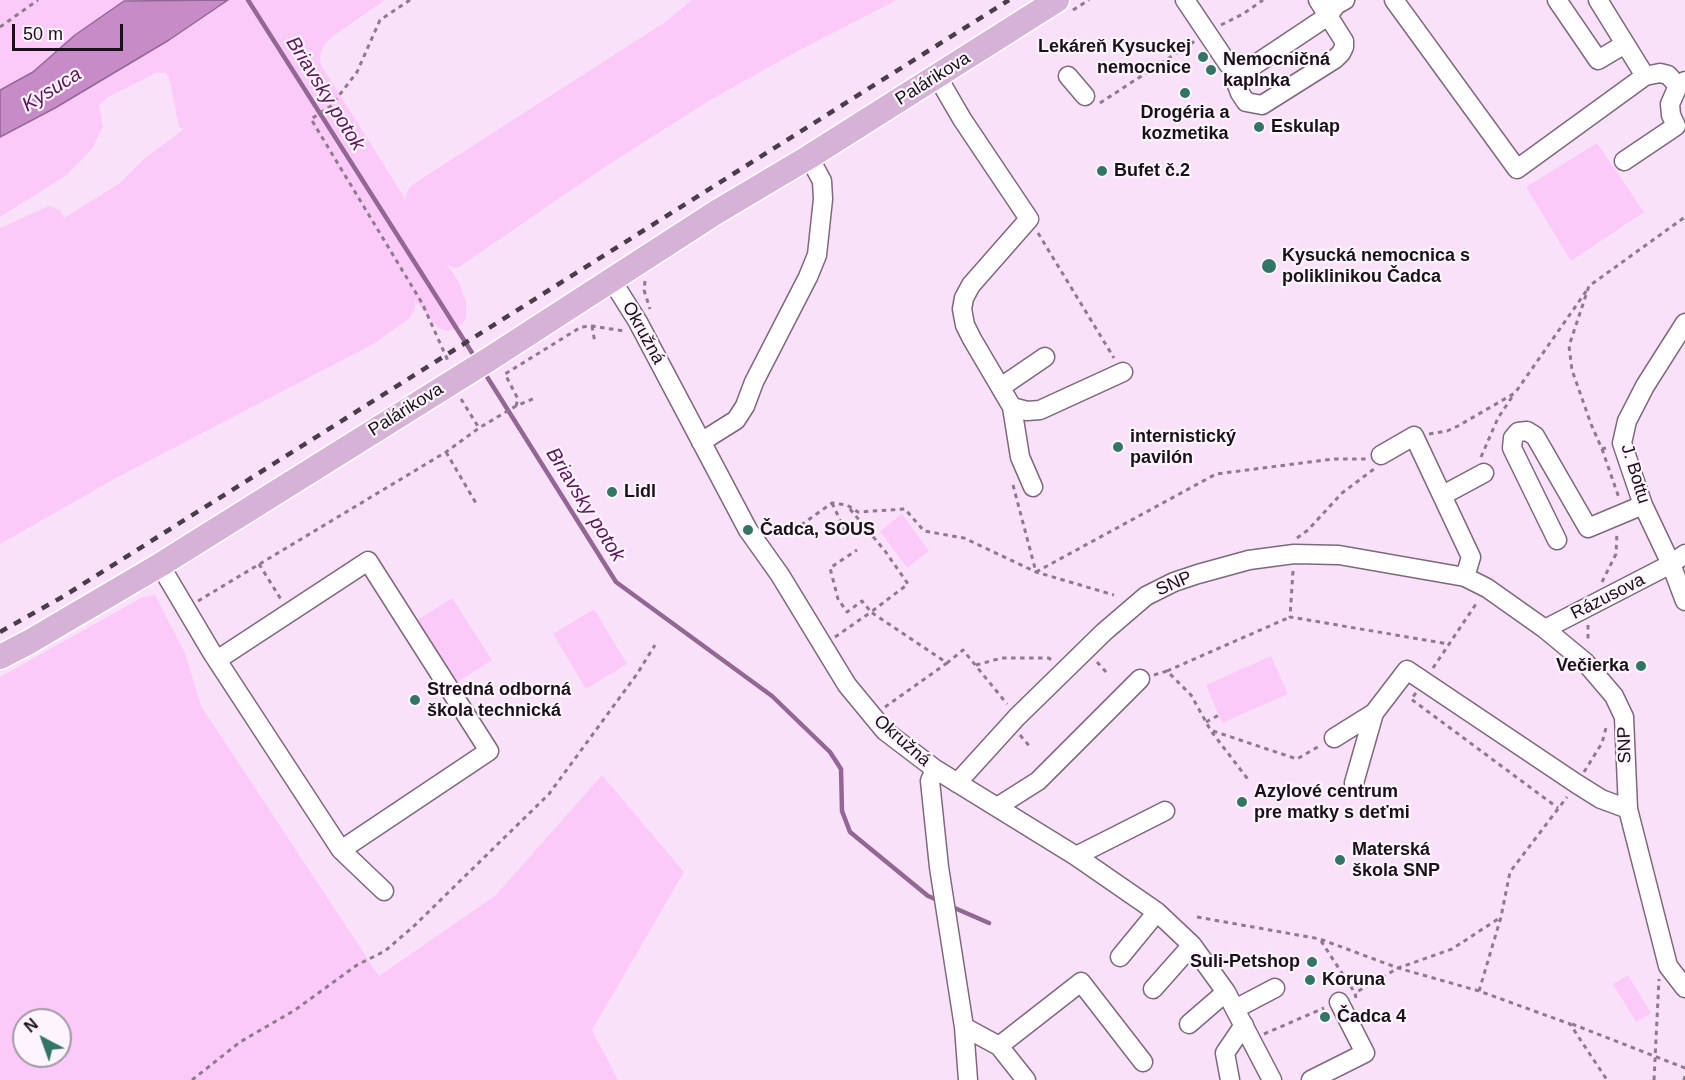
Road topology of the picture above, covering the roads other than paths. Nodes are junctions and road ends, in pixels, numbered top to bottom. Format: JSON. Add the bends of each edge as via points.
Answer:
{"nodes":[{"id":1,"x":1057,"y":0,"type":"edge"},
{"id":2,"x":1185,"y":0,"type":"edge"},
{"id":3,"x":1318,"y":0,"type":"edge"},
{"id":4,"x":1345,"y":0,"type":"edge"},
{"id":5,"x":1394,"y":0,"type":"edge"},
{"id":6,"x":1557,"y":0,"type":"edge"},
{"id":7,"x":1598,"y":0,"type":"edge"},
{"id":8,"x":1328,"y":16,"type":"junction"},
{"id":9,"x":1625,"y":44,"type":"junction"},
{"id":10,"x":1237,"y":70,"type":"junction"},
{"id":11,"x":937,"y":76,"type":"junction"},
{"id":12,"x":1068,"y":76,"type":"dead end"},
{"id":13,"x":1645,"y":76,"type":"junction"},
{"id":14,"x":1681,"y":84,"type":"edge"},
{"id":15,"x":1093,"y":100,"type":"road end"},
{"id":16,"x":809,"y":157,"type":"junction"},
{"id":17,"x":1624,"y":161,"type":"dead end"},
{"id":18,"x":611,"y":279,"type":"junction"},
{"id":19,"x":1685,"y":324,"type":"edge"},
{"id":20,"x":1045,"y":357,"type":"dead end"},
{"id":21,"x":1123,"y":372,"type":"road end"},
{"id":22,"x":1001,"y":387,"type":"junction"},
{"id":23,"x":1012,"y":407,"type":"junction"},
{"id":24,"x":701,"y":442,"type":"junction"},
{"id":25,"x":1381,"y":454,"type":"road end"},
{"id":26,"x":1478,"y":476,"type":"road end"},
{"id":27,"x":1033,"y":487,"type":"dead end"},
{"id":28,"x":1443,"y":495,"type":"junction"},
{"id":29,"x":1643,"y":505,"type":"junction"},
{"id":30,"x":1557,"y":540,"type":"dead end"},
{"id":31,"x":1678,"y":559,"type":"edge"},
{"id":32,"x":160,"y":565,"type":"junction"},
{"id":33,"x":1465,"y":577,"type":"junction"},
{"id":34,"x":1685,"y":601,"type":"edge"},
{"id":35,"x":1545,"y":629,"type":"junction"},
{"id":36,"x":0,"y":657,"type":"edge"},
{"id":37,"x":217,"y":660,"type":"junction"},
{"id":38,"x":1140,"y":678,"type":"road end"},
{"id":39,"x":1374,"y":713,"type":"junction"},
{"id":40,"x":1334,"y":738,"type":"road end"},
{"id":41,"x":935,"y":769,"type":"junction"},
{"id":42,"x":957,"y":783,"type":"junction"},
{"id":43,"x":1354,"y":783,"type":"dead end"},
{"id":44,"x":997,"y":807,"type":"junction"},
{"id":45,"x":1628,"y":809,"type":"junction"},
{"id":46,"x":1165,"y":812,"type":"dead end"},
{"id":47,"x":341,"y":850,"type":"junction"},
{"id":48,"x":1076,"y":856,"type":"junction"},
{"id":49,"x":384,"y":891,"type":"dead end"},
{"id":50,"x":1156,"y":912,"type":"junction"},
{"id":51,"x":1192,"y":945,"type":"junction"},
{"id":52,"x":1120,"y":957,"type":"dead end"},
{"id":53,"x":1275,"y":988,"type":"dead end"},
{"id":54,"x":1685,"y":988,"type":"edge"},
{"id":55,"x":1153,"y":989,"type":"dead end"},
{"id":56,"x":1226,"y":992,"type":"junction"},
{"id":57,"x":1347,"y":1001,"type":"road end"},
{"id":58,"x":1235,"y":1009,"type":"junction"},
{"id":59,"x":1189,"y":1024,"type":"dead end"},
{"id":60,"x":1244,"y":1025,"type":"junction"},
{"id":61,"x":964,"y":1027,"type":"junction"},
{"id":62,"x":999,"y":1047,"type":"junction"},
{"id":63,"x":1143,"y":1062,"type":"dead end"},
{"id":64,"x":969,"y":1080,"type":"edge"},
{"id":65,"x":1026,"y":1080,"type":"edge"},
{"id":66,"x":1230,"y":1080,"type":"edge"},
{"id":67,"x":1272,"y":1080,"type":"edge"},
{"id":68,"x":1311,"y":1080,"type":"edge"}],
"edges":[{"from":1,"to":11,"type":"main road","name":"Palárikova"},
{"from":2,"to":10,"type":"street","via":[[1227,64]]},
{"from":3,"to":8,"type":"street"},
{"from":4,"to":8,"type":"street"},
{"from":5,"to":13,"type":"street","via":[[1517,169]]},
{"from":6,"to":9,"type":"street","via":[[1598,60]]},
{"from":7,"to":9,"type":"street"},
{"from":8,"to":10,"type":"street","via":[[1247,70]]},
{"from":8,"to":10,"type":"street","via":[[1344,41],[1341,53],[1262,105],[1246,102],[1237,86]]},
{"from":9,"to":13,"type":"street"},
{"from":11,"to":16,"type":"main road","name":"Palárikova"},
{"from":11,"to":22,"type":"street","via":[[1029,219],[970,285],[962,309],[965,325]]},
{"from":12,"to":15,"type":"street"},
{"from":13,"to":14,"type":"street","via":[[1660,73]]},
{"from":14,"to":17,"type":"street","via":[[1670,104],[1676,126]]},
{"from":16,"to":18,"type":"main road","name":"Palárikova"},
{"from":16,"to":24,"type":"street","via":[[822,181],[817,255],[745,406],[736,420]]},
{"from":18,"to":24,"type":"street","name":"Okružná"},
{"from":18,"to":32,"type":"main road","name":"Palárikova"},
{"from":19,"to":29,"type":"street","name":"J. Bottu","via":[[1627,421],[1622,443]]},
{"from":20,"to":22,"type":"street"},
{"from":21,"to":23,"type":"street","via":[[1040,410]]},
{"from":22,"to":23,"type":"street"},
{"from":23,"to":27,"type":"street","via":[[1020,457]]},
{"from":24,"to":41,"type":"street","name":"Okružná","via":[[748,530],[780,574],[847,684],[885,731]]},
{"from":25,"to":28,"type":"street","via":[[1414,436]]},
{"from":26,"to":28,"type":"street"},
{"from":28,"to":33,"type":"street","via":[[1471,557]]},
{"from":29,"to":30,"type":"street","via":[[1588,528],[1535,436],[1527,431],[1518,432],[1512,448]]},
{"from":29,"to":31,"type":"street","name":"J. Bottu"},
{"from":31,"to":34,"type":"street"},
{"from":31,"to":35,"type":"street","name":"Rázusova"},
{"from":32,"to":36,"type":"main road","name":"Palárikova"},
{"from":32,"to":37,"type":"street"},
{"from":33,"to":35,"type":"street","name":"SNP"},
{"from":33,"to":42,"type":"street","name":"SNP","via":[[1339,555],[1294,555],[1249,560],[1174,582],[1146,596],[1104,632]]},
{"from":35,"to":45,"type":"street","name":"SNP","via":[[1599,676],[1624,717]]},
{"from":37,"to":47,"type":"street"},
{"from":37,"to":47,"type":"street","via":[[368,561],[489,751]]},
{"from":38,"to":44,"type":"street","via":[[1038,781]]},
{"from":39,"to":40,"type":"street"},
{"from":39,"to":43,"type":"street"},
{"from":39,"to":45,"type":"street","via":[[1407,670],[1577,784]]},
{"from":41,"to":42,"type":"street","name":"Okružná"},
{"from":41,"to":61,"type":"street","via":[[930,781],[939,867]]},
{"from":42,"to":44,"type":"street","name":"Okružná"},
{"from":44,"to":48,"type":"street","name":"Okružná"},
{"from":45,"to":54,"type":"street","name":"SNP","via":[[1668,966]]},
{"from":46,"to":48,"type":"street"},
{"from":47,"to":49,"type":"street"},
{"from":48,"to":50,"type":"street","name":"Okružná"},
{"from":50,"to":51,"type":"street","name":"Okružná"},
{"from":50,"to":52,"type":"street"},
{"from":51,"to":55,"type":"street"},
{"from":51,"to":56,"type":"street","name":"Okružná"},
{"from":53,"to":58,"type":"street"},
{"from":56,"to":58,"type":"street","name":"Okružná"},
{"from":56,"to":59,"type":"street"},
{"from":57,"to":68,"type":"street","via":[[1365,1053]]},
{"from":58,"to":60,"type":"street","name":"Okružná"},
{"from":60,"to":66,"type":"street","via":[[1225,1053]]},
{"from":60,"to":67,"type":"street","name":"Okružná"},
{"from":61,"to":62,"type":"street"},
{"from":61,"to":64,"type":"street"},
{"from":62,"to":63,"type":"street","via":[[1081,982]]},
{"from":62,"to":65,"type":"street"}]}
